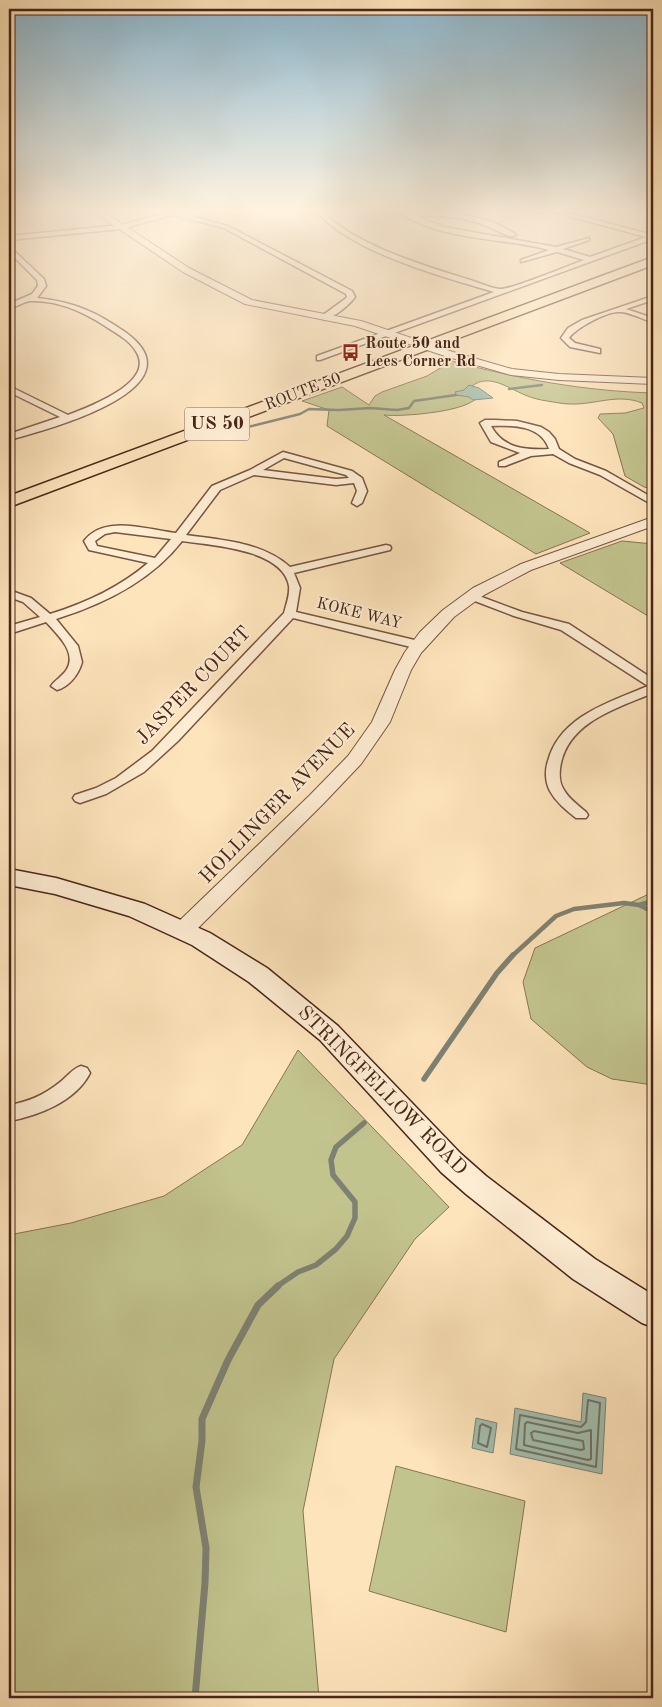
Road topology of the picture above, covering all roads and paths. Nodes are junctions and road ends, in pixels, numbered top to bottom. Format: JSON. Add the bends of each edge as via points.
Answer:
{"nodes":[{"id":1,"x":41,"y":288,"type":"edge"},
{"id":2,"x":219,"y":288,"type":"edge"},
{"id":3,"x":339,"y":288,"type":"edge"},
{"id":4,"x":487,"y":288,"type":"edge"},
{"id":5,"x":514,"y":288,"type":"edge"},
{"id":6,"x":540,"y":288,"type":"edge"},
{"id":7,"x":582,"y":288,"type":"edge"},
{"id":8,"x":502,"y":292,"type":"junction"},
{"id":9,"x":653,"y":298,"type":"edge"},
{"id":10,"x":30,"y":299,"type":"junction"},
{"id":11,"x":9,"y":307,"type":"edge"},
{"id":12,"x":618,"y":309,"type":"junction"},
{"id":13,"x":326,"y":317,"type":"junction"},
{"id":14,"x":653,"y":320,"type":"edge"},
{"id":15,"x":388,"y":333,"type":"junction"},
{"id":16,"x":403,"y":338,"type":"junction"},
{"id":17,"x":426,"y":346,"type":"junction"},
{"id":18,"x":597,"y":351,"type":"dead end"},
{"id":19,"x":320,"y":358,"type":"dead end"},
{"id":20,"x":310,"y":373,"type":"dead end"},
{"id":21,"x":653,"y":381,"type":"edge"},
{"id":22,"x":9,"y":389,"type":"edge"},
{"id":23,"x":66,"y":417,"type":"junction"},
{"id":24,"x":9,"y":437,"type":"edge"},
{"id":25,"x":555,"y":451,"type":"junction"},
{"id":26,"x":529,"y":453,"type":"junction"},
{"id":27,"x":502,"y":464,"type":"dead end"},
{"id":28,"x":253,"y":472,"type":"junction"},
{"id":29,"x":358,"y":480,"type":"junction"},
{"id":30,"x":9,"y":502,"type":"edge"},
{"id":31,"x":653,"y":502,"type":"edge"},
{"id":32,"x":357,"y":503,"type":"dead end"},
{"id":33,"x":653,"y":521,"type":"edge"},
{"id":34,"x":180,"y":538,"type":"junction"},
{"id":35,"x":386,"y":548,"type":"dead end"},
{"id":36,"x":158,"y":562,"type":"junction"},
{"id":37,"x":287,"y":570,"type":"junction"},
{"id":38,"x":9,"y":593,"type":"edge"},
{"id":39,"x":471,"y":596,"type":"junction"},
{"id":40,"x":290,"y":614,"type":"junction"},
{"id":41,"x":48,"y":619,"type":"junction"},
{"id":42,"x":9,"y":630,"type":"edge"},
{"id":43,"x":419,"y":645,"type":"junction"},
{"id":44,"x":653,"y":684,"type":"edge"},
{"id":45,"x":57,"y":686,"type":"dead end"},
{"id":46,"x":653,"y":689,"type":"edge"},
{"id":47,"x":80,"y":798,"type":"dead end"},
{"id":48,"x":581,"y":814,"type":"dead end"},
{"id":49,"x":9,"y":877,"type":"edge"},
{"id":50,"x":183,"y":930,"type":"junction"},
{"id":51,"x":81,"y":1073,"type":"dead end"},
{"id":52,"x":9,"y":1113,"type":"edge"},
{"id":53,"x":653,"y":1312,"type":"edge"}],
"edges":[{"from":1,"to":10,"type":"street"},
{"from":2,"to":13,"type":"street","via":[[268,307]]},
{"from":3,"to":13,"type":"street","via":[[351,297]]},
{"from":4,"to":8,"type":"street"},
{"from":5,"to":8,"type":"street"},
{"from":6,"to":16,"type":"highway","name":"ROUTE 50"},
{"from":7,"to":17,"type":"highway","name":"ROUTE 50","number":"US 50"},
{"from":8,"to":15,"type":"street"},
{"from":9,"to":12,"type":"street"},
{"from":10,"to":11,"type":"street"},
{"from":10,"to":23,"type":"street","via":[[90,313],[129,338],[144,355],[143,368],[132,385],[102,404]]},
{"from":12,"to":14,"type":"street"},
{"from":12,"to":18,"type":"street","via":[[567,332],[569,342]]},
{"from":13,"to":15,"type":"street"},
{"from":15,"to":16,"type":"street"},
{"from":15,"to":19,"type":"street"},
{"from":16,"to":17,"type":"street"},
{"from":16,"to":20,"type":"highway","name":"ROUTE 50"},
{"from":17,"to":21,"type":"street","via":[[530,375]]},
{"from":17,"to":30,"type":"highway","name":"ROUTE 50","number":"US 50"},
{"from":22,"to":23,"type":"street"},
{"from":23,"to":24,"type":"street"},
{"from":25,"to":26,"type":"street"},
{"from":25,"to":26,"type":"street","via":[[553,442],[543,431],[505,422],[485,423],[494,440]]},
{"from":25,"to":31,"type":"street","via":[[603,473]]},
{"from":26,"to":27,"type":"street"},
{"from":28,"to":29,"type":"street","via":[[336,482]]},
{"from":28,"to":29,"type":"street","via":[[283,455],[349,473]]},
{"from":28,"to":34,"type":"street","via":[[216,488]]},
{"from":29,"to":32,"type":"street","via":[[362,491]]},
{"from":33,"to":39,"type":"street","name":"HOLLINGER AVENUE","via":[[518,571]]},
{"from":34,"to":36,"type":"street"},
{"from":34,"to":36,"type":"street","via":[[112,529],[98,531],[89,541],[93,548]]},
{"from":34,"to":37,"type":"street","via":[[238,545],[258,551]]},
{"from":35,"to":37,"type":"street"},
{"from":36,"to":41,"type":"street","via":[[119,589]]},
{"from":37,"to":40,"type":"street","via":[[294,582]]},
{"from":38,"to":41,"type":"street","via":[[27,600]]},
{"from":39,"to":43,"type":"street","name":"HOLLINGER AVENUE","via":[[441,620]]},
{"from":39,"to":44,"type":"street","via":[[565,627]]},
{"from":40,"to":43,"type":"street","name":"KOKE WAY"},
{"from":40,"to":47,"type":"street","name":"JASPER COURT","via":[[167,744],[121,782]]},
{"from":41,"to":42,"type":"street"},
{"from":41,"to":45,"type":"street","via":[[66,635],[76,655],[73,671]]},
{"from":43,"to":50,"type":"street","name":"HOLLINGER AVENUE","via":[[403,671],[386,715],[355,760]]},
{"from":46,"to":48,"type":"street","via":[[592,716],[571,732],[561,746],[554,769],[555,787]]},
{"from":49,"to":50,"type":"main road","name":"STRINGFELLOW ROAD","via":[[97,897]]},
{"from":50,"to":53,"type":"main road","name":"STRINGFELLOW ROAD","via":[[221,950],[294,1002],[329,1033],[451,1163],[476,1185],[584,1269]]},
{"from":51,"to":52,"type":"street","via":[[54,1098]]}]}
